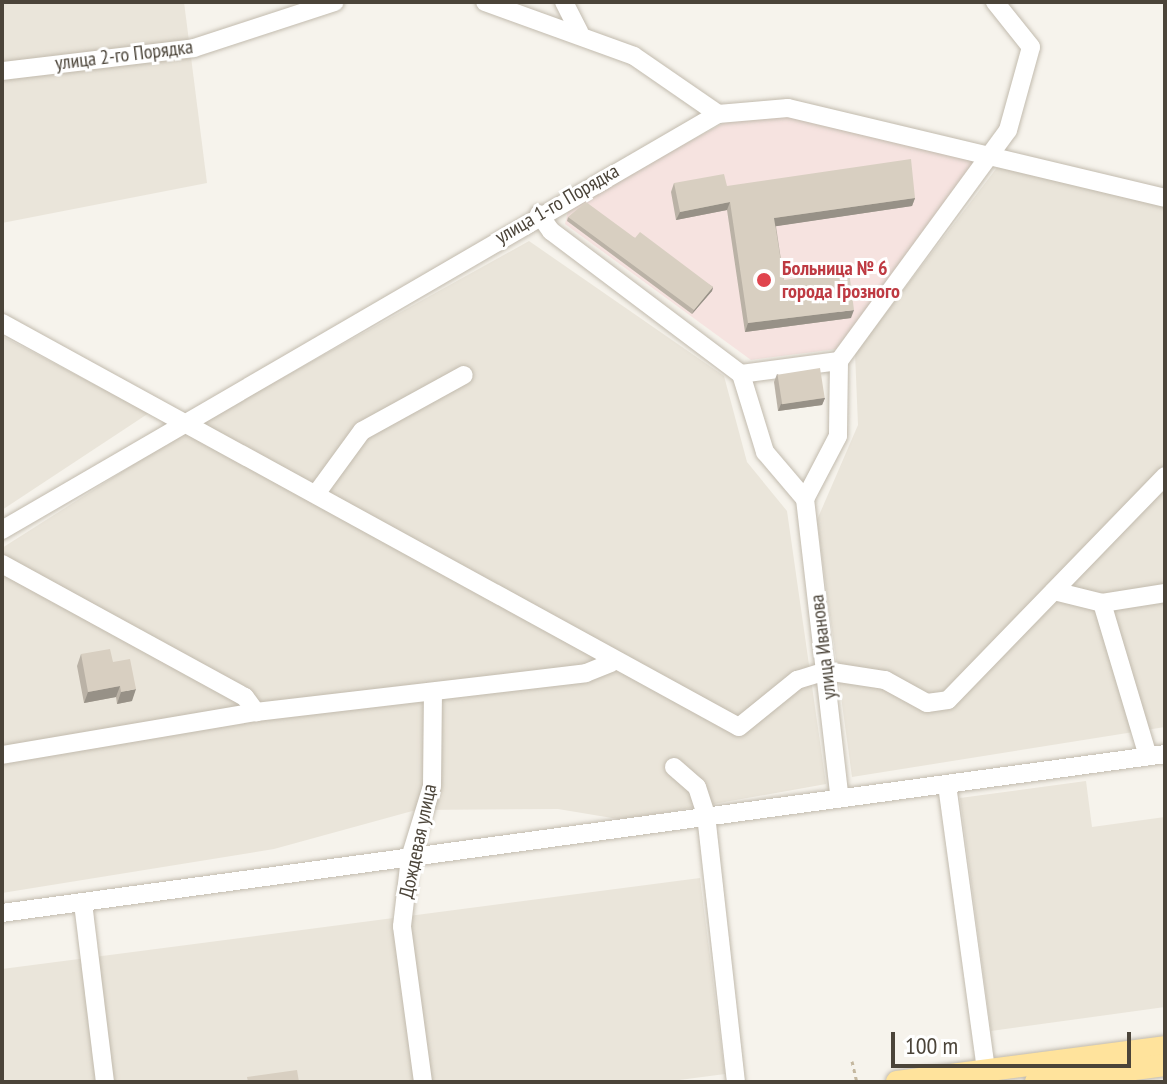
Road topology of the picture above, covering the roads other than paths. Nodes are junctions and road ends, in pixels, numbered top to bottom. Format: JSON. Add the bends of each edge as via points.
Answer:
{"nodes":[{"id":1,"x":335,"y":2,"type":"edge"},
{"id":2,"x":485,"y":2,"type":"edge"},
{"id":3,"x":564,"y":2,"type":"edge"},
{"id":4,"x":995,"y":2,"type":"edge"},
{"id":5,"x":579,"y":32,"type":"junction"},
{"id":6,"x":2,"y":71,"type":"edge"},
{"id":7,"x":718,"y":114,"type":"junction"},
{"id":8,"x":989,"y":156,"type":"junction"},
{"id":9,"x":1165,"y":198,"type":"edge"},
{"id":10,"x":539,"y":214,"type":"junction"},
{"id":11,"x":2,"y":323,"type":"edge"},
{"id":12,"x":839,"y":361,"type":"junction"},
{"id":13,"x":741,"y":374,"type":"junction"},
{"id":14,"x":464,"y":375,"type":"dead end"},
{"id":15,"x":185,"y":420,"type":"junction"},
{"id":16,"x":1165,"y":476,"type":"edge"},
{"id":17,"x":316,"y":494,"type":"junction"},
{"id":18,"x":805,"y":499,"type":"junction"},
{"id":19,"x":2,"y":530,"type":"edge"},
{"id":20,"x":2,"y":564,"type":"edge"},
{"id":21,"x":1054,"y":591,"type":"junction"},
{"id":22,"x":1165,"y":593,"type":"edge"},
{"id":23,"x":1102,"y":603,"type":"junction"},
{"id":24,"x":611,"y":663,"type":"junction"},
{"id":25,"x":826,"y":671,"type":"junction"},
{"id":26,"x":433,"y":695,"type":"junction"},
{"id":27,"x":256,"y":712,"type":"junction"},
{"id":28,"x":2,"y":755,"type":"edge"},
{"id":29,"x":1157,"y":755,"type":"edge"},
{"id":30,"x":674,"y":767,"type":"dead end"},
{"id":31,"x":947,"y":785,"type":"junction"},
{"id":32,"x":839,"y":795,"type":"junction"},
{"id":33,"x":706,"y":815,"type":"junction"},
{"id":34,"x":410,"y":858,"type":"junction"},
{"id":35,"x":83,"y":903,"type":"junction"},
{"id":36,"x":2,"y":913,"type":"edge"},
{"id":37,"x":1165,"y":1047,"type":"edge"},
{"id":38,"x":1165,"y":1065,"type":"edge"},
{"id":39,"x":986,"y":1070,"type":"junction"},
{"id":40,"x":105,"y":1082,"type":"edge"},
{"id":41,"x":423,"y":1082,"type":"edge"},
{"id":42,"x":736,"y":1082,"type":"edge"},
{"id":43,"x":897,"y":1082,"type":"edge"},
{"id":44,"x":1036,"y":1082,"type":"edge"}],
"edges":[{"from":1,"to":6,"type":"street","name":"улица 2-го Порядка","via":[[194,48]]},
{"from":2,"to":5,"type":"street"},
{"from":3,"to":5,"type":"street"},
{"from":4,"to":8,"type":"street","via":[[1026,35],[1032,58],[1008,130]]},
{"from":5,"to":7,"type":"street","via":[[634,56]]},
{"from":7,"to":8,"type":"street","name":"улица 1-го Порядка","via":[[788,108]]},
{"from":7,"to":10,"type":"street","name":"улица 1-го Порядка"},
{"from":8,"to":9,"type":"street","name":"улица 1-го Порядка"},
{"from":8,"to":12,"type":"street"},
{"from":10,"to":13,"type":"street","via":[[551,231]]},
{"from":10,"to":15,"type":"street","name":"улица 1-го Порядка"},
{"from":11,"to":15,"type":"street"},
{"from":12,"to":13,"type":"street"},
{"from":12,"to":18,"type":"street","via":[[838,436]]},
{"from":13,"to":18,"type":"street","via":[[765,452]]},
{"from":14,"to":17,"type":"street","via":[[362,431]]},
{"from":15,"to":17,"type":"street"},
{"from":15,"to":19,"type":"street","name":"улица 1-го Порядка"},
{"from":16,"to":21,"type":"street"},
{"from":17,"to":24,"type":"street"},
{"from":18,"to":25,"type":"street","name":"улица Иванова"},
{"from":20,"to":27,"type":"street","via":[[245,697]]},
{"from":21,"to":23,"type":"street"},
{"from":21,"to":25,"type":"street","via":[[939,704],[885,680]]},
{"from":22,"to":23,"type":"street"},
{"from":23,"to":29,"type":"street"},
{"from":24,"to":25,"type":"street","via":[[739,727],[797,680]]},
{"from":24,"to":26,"type":"street","via":[[586,673]]},
{"from":25,"to":32,"type":"street","name":"улица Иванова"},
{"from":26,"to":27,"type":"street"},
{"from":26,"to":34,"type":"street","name":"Дождевая улица","via":[[432,786]]},
{"from":27,"to":28,"type":"street"},
{"from":29,"to":31,"type":"street"},
{"from":30,"to":33,"type":"street","via":[[697,787]]},
{"from":31,"to":32,"type":"street"},
{"from":31,"to":39,"type":"street"},
{"from":32,"to":33,"type":"street"},
{"from":33,"to":34,"type":"street"},
{"from":33,"to":42,"type":"street"},
{"from":34,"to":35,"type":"street"},
{"from":34,"to":41,"type":"street","name":"Дождевая улица","via":[[402,926]]},
{"from":35,"to":36,"type":"street"},
{"from":35,"to":40,"type":"street"},
{"from":37,"to":39,"type":"main road"},
{"from":38,"to":44,"type":"main road"},
{"from":39,"to":43,"type":"main road"}]}
